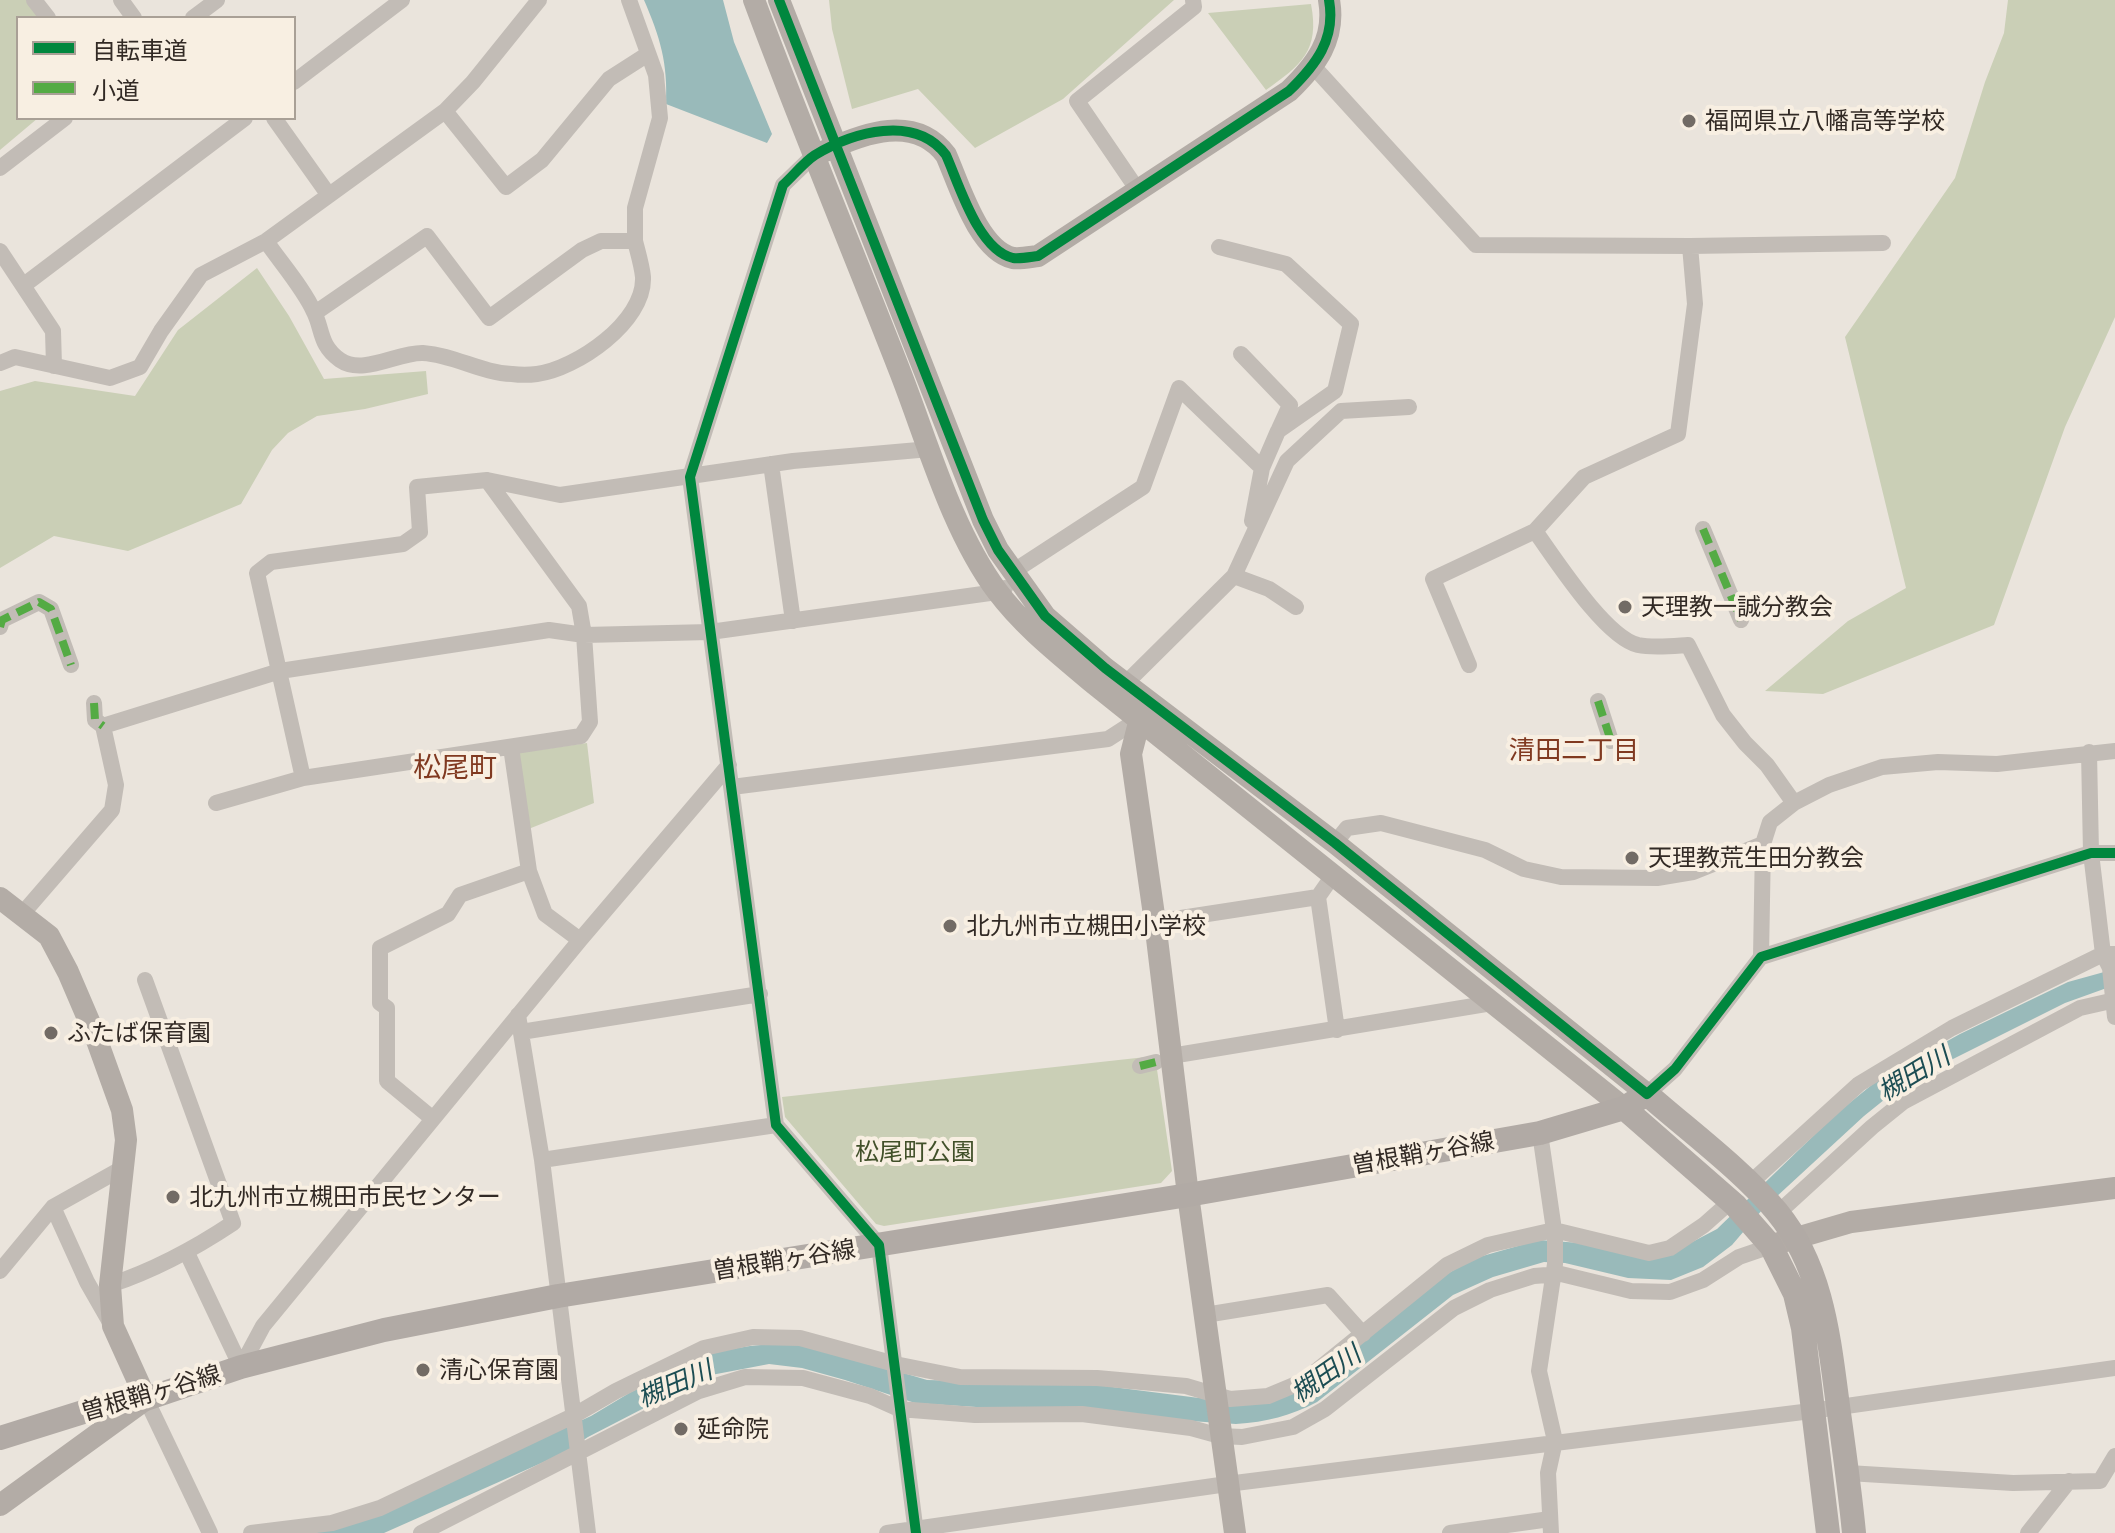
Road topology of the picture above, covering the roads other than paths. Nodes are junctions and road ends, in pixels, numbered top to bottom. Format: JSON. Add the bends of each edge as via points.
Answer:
{"nodes":[{"id":1,"x":34,"y":0,"type":"edge"},
{"id":2,"x":217,"y":0,"type":"edge"},
{"id":3,"x":402,"y":0,"type":"edge"},
{"id":4,"x":539,"y":0,"type":"edge"},
{"id":5,"x":629,"y":0,"type":"edge"},
{"id":6,"x":754,"y":0,"type":"edge"},
{"id":7,"x":779,"y":0,"type":"edge"},
{"id":8,"x":1193,"y":0,"type":"edge"},
{"id":9,"x":1329,"y":0,"type":"edge"},
{"id":10,"x":46,"y":16,"type":"edge"},
{"id":11,"x":197,"y":16,"type":"edge"},
{"id":12,"x":648,"y":54,"type":"junction"},
{"id":13,"x":1313,"y":66,"type":"junction"},
{"id":14,"x":296,"y":80,"type":"edge"},
{"id":15,"x":445,"y":111,"type":"junction"},
{"id":16,"x":62,"y":120,"type":"edge"},
{"id":17,"x":242,"y":120,"type":"edge"},
{"id":18,"x":275,"y":120,"type":"edge"},
{"id":19,"x":836,"y":146,"type":"junction"},
{"id":20,"x":813,"y":156,"type":"junction"},
{"id":21,"x":0,"y":168,"type":"edge"},
{"id":22,"x":1137,"y":189,"type":"junction"},
{"id":23,"x":328,"y":194,"type":"junction"},
{"id":24,"x":266,"y":241,"type":"junction"},
{"id":25,"x":635,"y":241,"type":"junction"},
{"id":26,"x":1883,"y":243,"type":"dead end"},
{"id":27,"x":1690,"y":246,"type":"junction"},
{"id":28,"x":1219,"y":247,"type":"dead end"},
{"id":29,"x":0,"y":251,"type":"edge"},
{"id":30,"x":24,"y":285,"type":"junction"},
{"id":31,"x":315,"y":313,"type":"junction"},
{"id":32,"x":1241,"y":354,"type":"dead end"},
{"id":33,"x":0,"y":363,"type":"edge"},
{"id":34,"x":54,"y":366,"type":"junction"},
{"id":35,"x":1409,"y":407,"type":"dead end"},
{"id":36,"x":1278,"y":431,"type":"junction"},
{"id":37,"x":930,"y":449,"type":"junction"},
{"id":38,"x":771,"y":464,"type":"junction"},
{"id":39,"x":1262,"y":468,"type":"junction"},
{"id":40,"x":690,"y":477,"type":"junction"},
{"id":41,"x":487,"y":480,"type":"junction"},
{"id":42,"x":1703,"y":529,"type":"dead end"},
{"id":43,"x":1535,"y":531,"type":"junction"},
{"id":44,"x":1248,"y":546,"type":"junction"},
{"id":45,"x":1017,"y":576,"type":"junction"},
{"id":46,"x":1234,"y":576,"type":"junction"},
{"id":47,"x":997,"y":592,"type":"junction"},
{"id":48,"x":1296,"y":607,"type":"dead end"},
{"id":49,"x":1741,"y":620,"type":"dead end"},
{"id":50,"x":793,"y":621,"type":"junction"},
{"id":51,"x":0,"y":627,"type":"edge"},
{"id":52,"x":710,"y":632,"type":"junction"},
{"id":53,"x":584,"y":635,"type":"junction"},
{"id":54,"x":71,"y":665,"type":"dead end"},
{"id":55,"x":1469,"y":665,"type":"dead end"},
{"id":56,"x":280,"y":671,"type":"junction"},
{"id":57,"x":1126,"y":683,"type":"junction"},
{"id":58,"x":1598,"y":701,"type":"dead end"},
{"id":59,"x":94,"y":703,"type":"dead end"},
{"id":60,"x":1143,"y":709,"type":"junction"},
{"id":61,"x":103,"y":726,"type":"junction"},
{"id":62,"x":1611,"y":741,"type":"dead end"},
{"id":63,"x":511,"y":747,"type":"junction"},
{"id":64,"x":2115,"y":751,"type":"edge"},
{"id":65,"x":2089,"y":752,"type":"junction"},
{"id":66,"x":729,"y":765,"type":"junction"},
{"id":67,"x":303,"y":778,"type":"junction"},
{"id":68,"x":732,"y":787,"type":"junction"},
{"id":69,"x":216,"y":803,"type":"dead end"},
{"id":70,"x":1794,"y":803,"type":"junction"},
{"id":71,"x":1335,"y":843,"type":"junction"},
{"id":72,"x":1763,"y":844,"type":"junction"},
{"id":73,"x":2091,"y":853,"type":"junction"},
{"id":74,"x":2115,"y":853,"type":"edge"},
{"id":75,"x":529,"y":871,"type":"junction"},
{"id":76,"x":1334,"y":874,"type":"junction"},
{"id":77,"x":1318,"y":897,"type":"junction"},
{"id":78,"x":0,"y":898,"type":"edge"},
{"id":79,"x":23,"y":913,"type":"junction"},
{"id":80,"x":1155,"y":922,"type":"junction"},
{"id":81,"x":580,"y":940,"type":"junction"},
{"id":82,"x":1761,"y":957,"type":"junction"},
{"id":83,"x":2109,"y":959,"type":"edge"},
{"id":84,"x":145,"y":980,"type":"dead end"},
{"id":85,"x":760,"y":994,"type":"junction"},
{"id":86,"x":1492,"y":1003,"type":"junction"},
{"id":87,"x":2114,"y":1003,"type":"edge"},
{"id":88,"x":520,"y":1024,"type":"junction"},
{"id":89,"x":1337,"y":1030,"type":"junction"},
{"id":90,"x":1156,"y":1061,"type":"junction"},
{"id":91,"x":1647,"y":1094,"type":"junction"},
{"id":92,"x":1624,"y":1108,"type":"junction"},
{"id":93,"x":433,"y":1119,"type":"junction"},
{"id":94,"x":776,"y":1125,"type":"junction"},
{"id":95,"x":1540,"y":1133,"type":"junction"},
{"id":96,"x":542,"y":1160,"type":"junction"},
{"id":97,"x":121,"y":1169,"type":"junction"},
{"id":98,"x":1752,"y":1186,"type":"junction"},
{"id":99,"x":2115,"y":1188,"type":"edge"},
{"id":100,"x":1188,"y":1195,"type":"junction"},
{"id":101,"x":1733,"y":1203,"type":"junction"},
{"id":102,"x":53,"y":1207,"type":"junction"},
{"id":103,"x":1778,"y":1213,"type":"junction"},
{"id":104,"x":1555,"y":1233,"type":"junction"},
{"id":105,"x":1774,"y":1238,"type":"junction"},
{"id":106,"x":879,"y":1245,"type":"junction"},
{"id":107,"x":187,"y":1253,"type":"junction"},
{"id":108,"x":1554,"y":1269,"type":"junction"},
{"id":109,"x":0,"y":1271,"type":"edge"},
{"id":110,"x":110,"y":1285,"type":"junction"},
{"id":111,"x":558,"y":1296,"type":"junction"},
{"id":112,"x":1205,"y":1315,"type":"junction"},
{"id":113,"x":113,"y":1326,"type":"junction"},
{"id":114,"x":1363,"y":1334,"type":"junction"},
{"id":115,"x":241,"y":1367,"type":"junction"},
{"id":116,"x":896,"y":1368,"type":"junction"},
{"id":117,"x":2115,"y":1368,"type":"edge"},
{"id":118,"x":146,"y":1399,"type":"junction"},
{"id":119,"x":899,"y":1405,"type":"junction"},
{"id":120,"x":1838,"y":1406,"type":"junction"},
{"id":121,"x":1811,"y":1411,"type":"junction"},
{"id":122,"x":1218,"y":1414,"type":"junction"},
{"id":123,"x":573,"y":1416,"type":"junction"},
{"id":124,"x":0,"y":1438,"type":"edge"},
{"id":125,"x":1555,"y":1441,"type":"junction"},
{"id":126,"x":578,"y":1455,"type":"junction"},
{"id":127,"x":2115,"y":1456,"type":"edge"},
{"id":128,"x":1848,"y":1473,"type":"junction"},
{"id":129,"x":2069,"y":1481,"type":"junction"},
{"id":130,"x":1227,"y":1484,"type":"junction"},
{"id":131,"x":0,"y":1505,"type":"edge"},
{"id":132,"x":1550,"y":1526,"type":"edge"},
{"id":133,"x":915,"y":1531,"type":"edge"},
{"id":134,"x":429,"y":1532,"type":"edge"},
{"id":135,"x":210,"y":1533,"type":"edge"},
{"id":136,"x":251,"y":1533,"type":"edge"},
{"id":137,"x":588,"y":1533,"type":"edge"},
{"id":138,"x":887,"y":1533,"type":"edge"},
{"id":139,"x":1235,"y":1533,"type":"edge"},
{"id":140,"x":1450,"y":1533,"type":"edge"},
{"id":141,"x":1828,"y":1533,"type":"edge"},
{"id":142,"x":1854,"y":1533,"type":"edge"},
{"id":143,"x":2028,"y":1533,"type":"edge"}],
"edges":[{"from":1,"to":10,"type":"street"},
{"from":2,"to":11,"type":"street"},
{"from":3,"to":14,"type":"street"},
{"from":4,"to":15,"type":"street"},
{"from":5,"to":12,"type":"street"},
{"from":6,"to":20,"type":"street"},
{"from":7,"to":19,"type":"street"},
{"from":8,"to":22,"type":"street","via":[[1194,7],[1077,101]]},
{"from":9,"to":13,"type":"street","via":[[1329,36]]},
{"from":12,"to":15,"type":"street","via":[[609,79],[542,160],[506,187]]},
{"from":12,"to":25,"type":"street","via":[[660,118],[635,208]]},
{"from":13,"to":22,"type":"street","via":[[1289,91]]},
{"from":13,"to":27,"type":"street","via":[[1476,245]]},
{"from":15,"to":23,"type":"street"},
{"from":16,"to":21,"type":"street"},
{"from":17,"to":30,"type":"street"},
{"from":18,"to":23,"type":"street"},
{"from":19,"to":20,"type":"street"},
{"from":19,"to":22,"type":"street","via":[[889,129],[937,144],[985,238],[1013,258],[1038,256]]},
{"from":19,"to":45,"type":"street","via":[[983,520]]},
{"from":20,"to":37,"type":"street"},
{"from":20,"to":40,"type":"street","via":[[783,185]]},
{"from":23,"to":24,"type":"street"},
{"from":24,"to":31,"type":"street"},
{"from":24,"to":34,"type":"street","via":[[201,275],[140,367],[110,378]]},
{"from":25,"to":31,"type":"street","via":[[601,241],[582,250],[489,318],[427,236]]},
{"from":25,"to":31,"type":"street","via":[[643,279],[626,320],[586,356],[538,374],[488,372],[422,353],[364,365],[341,361],[319,333]]},
{"from":26,"to":27,"type":"street"},
{"from":27,"to":43,"type":"street","via":[[1695,304],[1678,434],[1584,477]]},
{"from":28,"to":36,"type":"street","via":[[1286,264],[1351,324],[1335,391]]},
{"from":29,"to":30,"type":"street"},
{"from":30,"to":34,"type":"street","via":[[53,331]]},
{"from":32,"to":36,"type":"street","via":[[1290,405]]},
{"from":33,"to":34,"type":"street","via":[[15,357]]},
{"from":35,"to":44,"type":"street","via":[[1341,411],[1287,461]]},
{"from":36,"to":39,"type":"street"},
{"from":37,"to":38,"type":"street"},
{"from":37,"to":47,"type":"street","via":[[960,528]]},
{"from":38,"to":40,"type":"street"},
{"from":38,"to":50,"type":"street"},
{"from":39,"to":44,"type":"street"},
{"from":39,"to":45,"type":"street","via":[[1179,388],[1143,487]]},
{"from":40,"to":41,"type":"street","via":[[560,495]]},
{"from":40,"to":52,"type":"street"},
{"from":41,"to":53,"type":"street","via":[[579,606]]},
{"from":41,"to":56,"type":"street","via":[[417,487],[420,532],[403,544],[271,562],[257,573]]},
{"from":42,"to":49,"type":"street"},
{"from":43,"to":55,"type":"street","via":[[1433,579]]},
{"from":43,"to":70,"type":"street","via":[[1619,636],[1638,644],[1688,645],[1723,715]]},
{"from":44,"to":46,"type":"street"},
{"from":45,"to":47,"type":"street"},
{"from":45,"to":57,"type":"street","via":[[1045,616]]},
{"from":46,"to":48,"type":"street","via":[[1269,589]]},
{"from":46,"to":57,"type":"street"},
{"from":47,"to":50,"type":"street"},
{"from":47,"to":60,"type":"street","via":[[1031,630]]},
{"from":50,"to":52,"type":"street"},
{"from":51,"to":54,"type":"street","via":[[2,620],[39,602],[51,609]]},
{"from":52,"to":53,"type":"street"},
{"from":52,"to":66,"type":"street"},
{"from":53,"to":56,"type":"street","via":[[549,630]]},
{"from":53,"to":63,"type":"street","via":[[590,722],[581,736]]},
{"from":56,"to":61,"type":"street"},
{"from":56,"to":67,"type":"street"},
{"from":57,"to":60,"type":"street"},
{"from":58,"to":62,"type":"street"},
{"from":59,"to":61,"type":"street","via":[[95,720]]},
{"from":60,"to":68,"type":"street","via":[[1108,739]]},
{"from":60,"to":71,"type":"street"},
{"from":60,"to":76,"type":"street"},
{"from":60,"to":80,"type":"street","via":[[1131,754]]},
{"from":61,"to":79,"type":"street","via":[[116,785],[112,810]]},
{"from":63,"to":67,"type":"street"},
{"from":63,"to":75,"type":"street"},
{"from":64,"to":65,"type":"street"},
{"from":65,"to":70,"type":"street","via":[[1997,764],[1882,767]]},
{"from":65,"to":73,"type":"street"},
{"from":66,"to":68,"type":"street"},
{"from":66,"to":81,"type":"street"},
{"from":67,"to":69,"type":"street"},
{"from":68,"to":85,"type":"street"},
{"from":70,"to":72,"type":"street","via":[[1770,822]]},
{"from":71,"to":72,"type":"street","via":[[1347,828],[1381,823],[1485,850],[1524,869],[1561,877],[1633,878],[1693,872]]},
{"from":71,"to":91,"type":"street"},
{"from":72,"to":82,"type":"street"},
{"from":73,"to":74,"type":"street"},
{"from":73,"to":82,"type":"street"},
{"from":73,"to":83,"type":"street"},
{"from":75,"to":81,"type":"street","via":[[545,914]]},
{"from":75,"to":93,"type":"street","via":[[460,895],[448,914],[380,948],[387,1081]]},
{"from":76,"to":77,"type":"street"},
{"from":76,"to":86,"type":"street"},
{"from":77,"to":80,"type":"street"},
{"from":77,"to":89,"type":"street"},
{"from":78,"to":79,"type":"street"},
{"from":79,"to":97,"type":"street","via":[[49,936],[95,1035],[122,1110],[126,1140]]},
{"from":80,"to":90,"type":"street"},
{"from":81,"to":88,"type":"street"},
{"from":82,"to":91,"type":"street","via":[[1675,1069]]},
{"from":83,"to":87,"type":"street"},
{"from":83,"to":98,"type":"street","via":[[1952,1028],[1859,1084]]},
{"from":84,"to":107,"type":"street","via":[[233,1223]]},
{"from":85,"to":88,"type":"street"},
{"from":85,"to":94,"type":"street"},
{"from":86,"to":89,"type":"street"},
{"from":86,"to":92,"type":"street"},
{"from":87,"to":103,"type":"street","via":[[2080,1008],[1903,1102]]},
{"from":88,"to":93,"type":"street"},
{"from":88,"to":96,"type":"street"},
{"from":89,"to":90,"type":"street"},
{"from":90,"to":100,"type":"street"},
{"from":91,"to":92,"type":"main road","name":"曽根鞘ヶ谷線"},
{"from":91,"to":98,"type":"main road"},
{"from":92,"to":95,"type":"main road","name":"曽根鞘ヶ谷線"},
{"from":92,"to":101,"type":"main road"},
{"from":93,"to":115,"type":"street","via":[[263,1326]]},
{"from":94,"to":96,"type":"street"},
{"from":94,"to":106,"type":"street"},
{"from":95,"to":100,"type":"main road","name":"曽根鞘ヶ谷線"},
{"from":95,"to":104,"type":"street"},
{"from":96,"to":111,"type":"street"},
{"from":97,"to":102,"type":"street"},
{"from":97,"to":110,"type":"street"},
{"from":98,"to":103,"type":"main road"},
{"from":99,"to":105,"type":"street","via":[[1851,1222]]},
{"from":100,"to":106,"type":"main road","name":"曽根鞘ヶ谷線"},
{"from":100,"to":112,"type":"street"},
{"from":101,"to":104,"type":"street","via":[[1670,1248],[1649,1253]]},
{"from":101,"to":105,"type":"main road"},
{"from":102,"to":109,"type":"street"},
{"from":102,"to":113,"type":"street"},
{"from":103,"to":105,"type":"main road"},
{"from":104,"to":108,"type":"street"},
{"from":104,"to":114,"type":"street","via":[[1488,1245],[1447,1265]]},
{"from":105,"to":108,"type":"street","via":[[1703,1280],[1670,1292],[1631,1291]]},
{"from":105,"to":120,"type":"main road","via":[[1816,1284],[1828,1323]]},
{"from":105,"to":121,"type":"main road","via":[[1803,1328]]},
{"from":106,"to":111,"type":"main road","name":"曽根鞘ヶ谷線"},
{"from":106,"to":116,"type":"street"},
{"from":107,"to":110,"type":"street"},
{"from":107,"to":115,"type":"street"},
{"from":108,"to":122,"type":"street","via":[[1454,1308],[1325,1409],[1293,1427],[1242,1437]]},
{"from":108,"to":125,"type":"street","via":[[1539,1371]]},
{"from":110,"to":113,"type":"street"},
{"from":111,"to":115,"type":"main road","name":"曽根鞘ヶ谷線","via":[[384,1330]]},
{"from":111,"to":123,"type":"street"},
{"from":112,"to":114,"type":"street","via":[[1328,1295]]},
{"from":112,"to":122,"type":"street"},
{"from":113,"to":118,"type":"street"},
{"from":114,"to":122,"type":"street","via":[[1304,1381],[1268,1396],[1230,1399]]},
{"from":115,"to":118,"type":"main road","name":"曽根鞘ヶ谷線"},
{"from":116,"to":119,"type":"street"},
{"from":116,"to":122,"type":"street","via":[[960,1377],[1097,1378],[1186,1386]]},
{"from":116,"to":123,"type":"street","via":[[800,1338],[753,1337],[704,1348]]},
{"from":117,"to":120,"type":"street"},
{"from":118,"to":124,"type":"main road","name":"曽根鞘ヶ谷線","via":[[96,1408]]},
{"from":118,"to":131,"type":"street"},
{"from":118,"to":135,"type":"street"},
{"from":119,"to":122,"type":"street","via":[[975,1415],[1082,1414],[1191,1428]]},
{"from":119,"to":126,"type":"street","via":[[803,1378],[745,1377],[699,1391]]},
{"from":119,"to":133,"type":"street"},
{"from":120,"to":121,"type":"street"},
{"from":120,"to":128,"type":"main road"},
{"from":121,"to":125,"type":"street"},
{"from":121,"to":141,"type":"main road"},
{"from":122,"to":130,"type":"street"},
{"from":123,"to":126,"type":"street"},
{"from":123,"to":136,"type":"street","via":[[380,1508],[332,1523]]},
{"from":125,"to":130,"type":"street"},
{"from":125,"to":132,"type":"street","via":[[1548,1473]]},
{"from":126,"to":134,"type":"street"},
{"from":126,"to":137,"type":"street"},
{"from":127,"to":129,"type":"street","via":[[2100,1481]]},
{"from":128,"to":129,"type":"street","via":[[2013,1483]]},
{"from":128,"to":142,"type":"main road"},
{"from":129,"to":143,"type":"street"},
{"from":130,"to":133,"type":"street"},
{"from":130,"to":139,"type":"street"},
{"from":132,"to":140,"type":"street"},
{"from":133,"to":138,"type":"street"}]}
